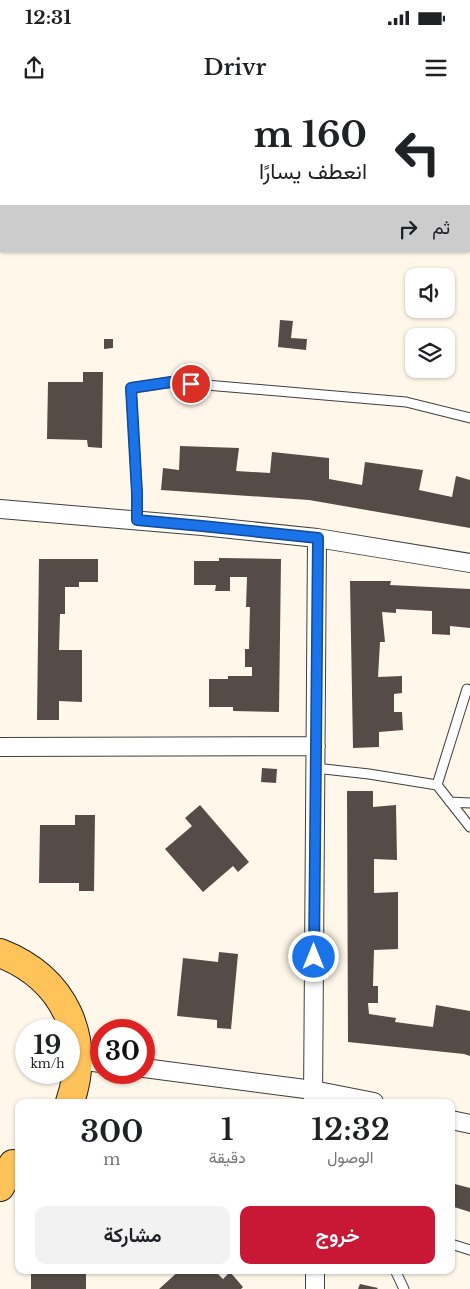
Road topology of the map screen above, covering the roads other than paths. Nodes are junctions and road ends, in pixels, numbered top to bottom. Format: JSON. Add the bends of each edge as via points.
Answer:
{"nodes":[{"id":1,"x":470,"y":418,"type":"edge"},
{"id":2,"x":0,"y":509,"type":"edge"},
{"id":3,"x":137,"y":520,"type":"junction"},
{"id":4,"x":318,"y":538,"type":"junction"},
{"id":5,"x":470,"y":563,"type":"edge"},
{"id":6,"x":466,"y":689,"type":"dead end"},
{"id":7,"x":316,"y":746,"type":"junction"},
{"id":8,"x":0,"y":747,"type":"edge"},
{"id":9,"x":316,"y":768,"type":"junction"},
{"id":10,"x":436,"y":785,"type":"junction"},
{"id":11,"x":450,"y":802,"type":"junction"},
{"id":12,"x":470,"y":802,"type":"edge"},
{"id":13,"x":470,"y":827,"type":"edge"},
{"id":14,"x":0,"y":934,"type":"edge"},
{"id":15,"x":0,"y":953,"type":"edge"},
{"id":16,"x":24,"y":964,"type":"junction"},
{"id":17,"x":90,"y":1061,"type":"edge"},
{"id":18,"x":155,"y":1070,"type":"edge"},
{"id":19,"x":313,"y":1096,"type":"edge"},
{"id":20,"x":71,"y":1099,"type":"edge"},
{"id":21,"x":344,"y":1099,"type":"edge"},
{"id":22,"x":455,"y":1121,"type":"edge"},
{"id":23,"x":470,"y":1124,"type":"edge"},
{"id":24,"x":10,"y":1164,"type":"edge"},
{"id":25,"x":0,"y":1188,"type":"edge"},
{"id":26,"x":455,"y":1245,"type":"edge"},
{"id":27,"x":470,"y":1250,"type":"edge"},
{"id":28,"x":315,"y":1274,"type":"edge"},
{"id":29,"x":397,"y":1274,"type":"edge"},
{"id":30,"x":315,"y":1289,"type":"edge"},
{"id":31,"x":404,"y":1289,"type":"edge"}],
"edges":[{"from":1,"to":3,"type":"lane","via":[[406,402],[171,382],[131,388]]},
{"from":2,"to":3,"type":"street"},
{"from":3,"to":4,"type":"street"},
{"from":4,"to":5,"type":"street"},
{"from":4,"to":7,"type":"street"},
{"from":6,"to":10,"type":"lane"},
{"from":7,"to":8,"type":"street"},
{"from":7,"to":9,"type":"street"},
{"from":9,"to":10,"type":"lane"},
{"from":9,"to":19,"type":"street"},
{"from":10,"to":11,"type":"lane"},
{"from":11,"to":12,"type":"lane"},
{"from":11,"to":13,"type":"lane"},
{"from":14,"to":16,"type":"main road"},
{"from":15,"to":16,"type":"main road"},
{"from":16,"to":17,"type":"main road","via":[[53,989],[64,1005],[76,1041]]},
{"from":17,"to":20,"type":"main road","via":[[78,1074]]},
{"from":18,"to":19,"type":"street"},
{"from":19,"to":21,"type":"street"},
{"from":22,"to":23,"type":"street"},
{"from":24,"to":25,"type":"main road"},
{"from":26,"to":27,"type":"lane"},
{"from":28,"to":30,"type":"street"},
{"from":29,"to":31,"type":"lane"}]}
